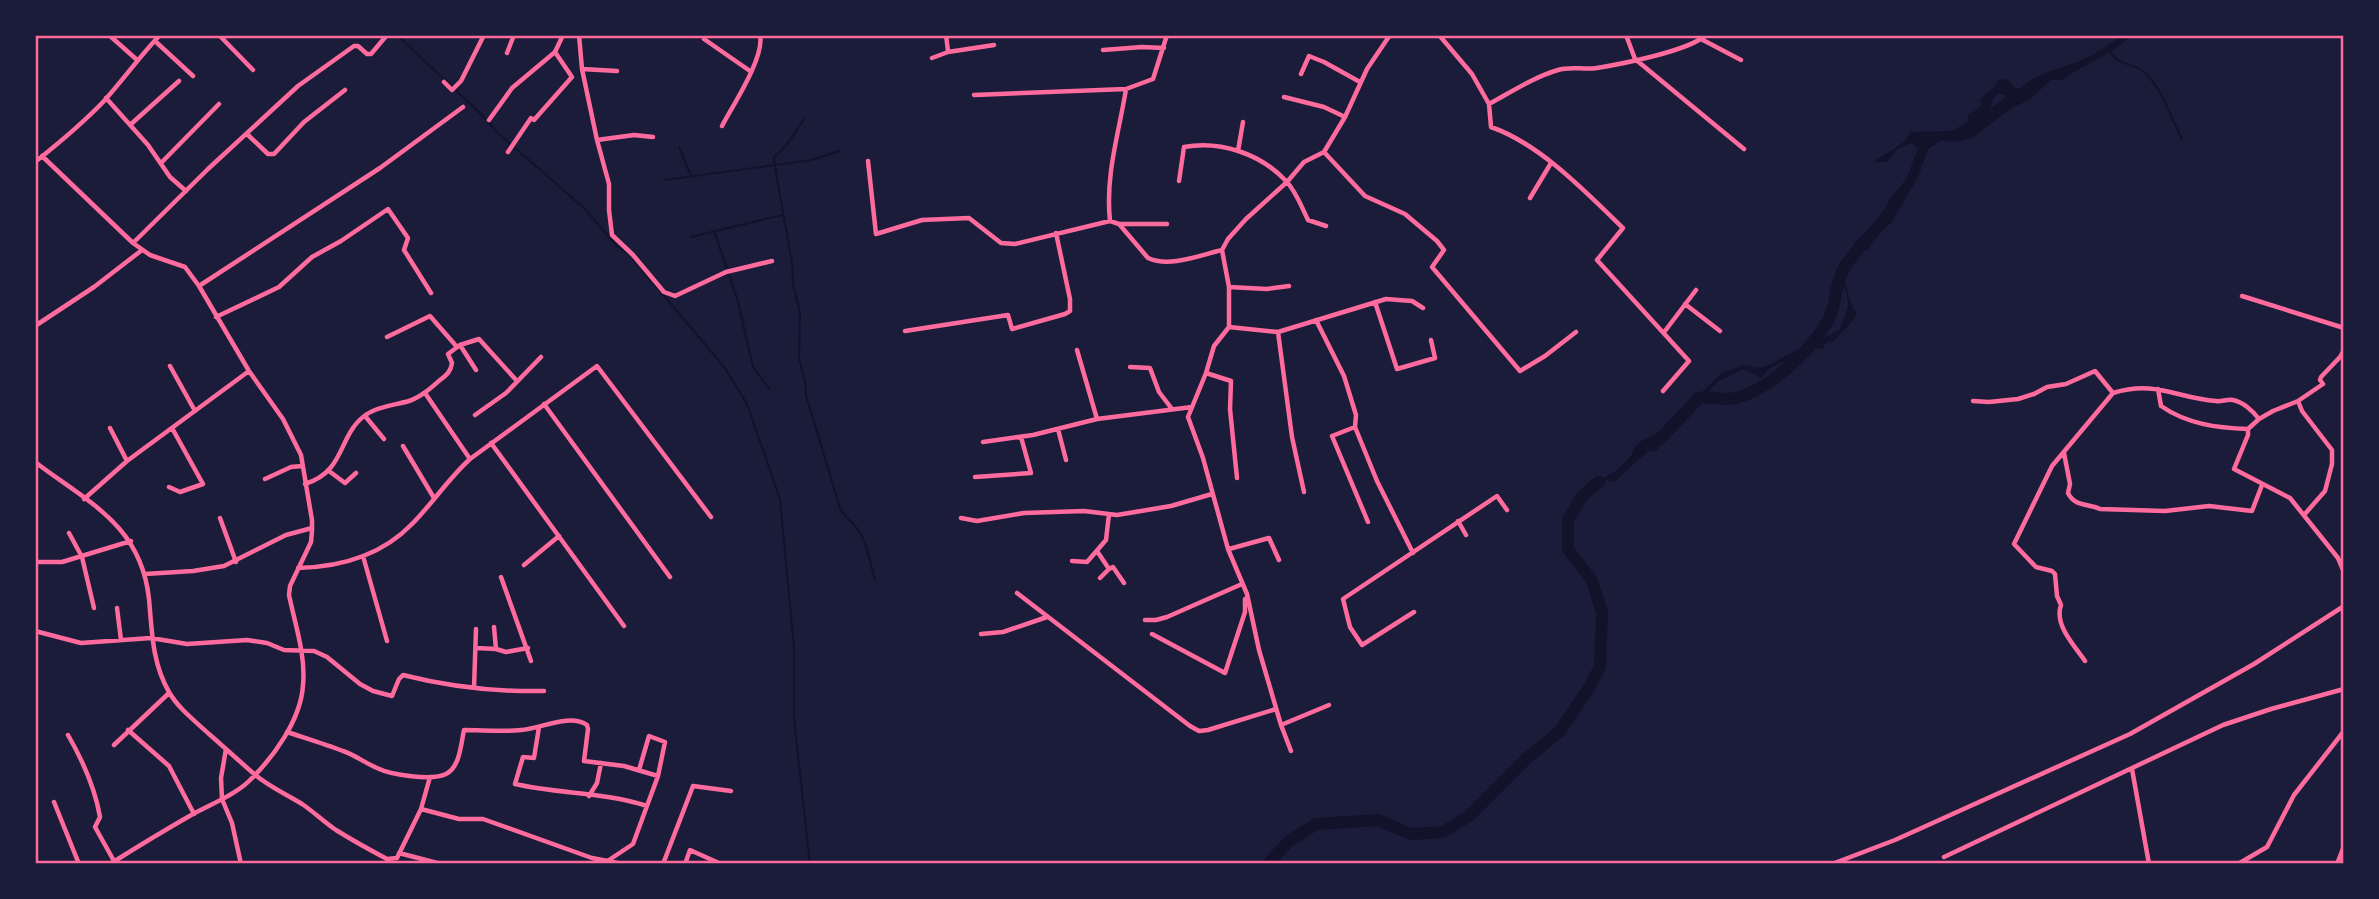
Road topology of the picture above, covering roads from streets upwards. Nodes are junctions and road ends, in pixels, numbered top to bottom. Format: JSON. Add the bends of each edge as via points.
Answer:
{"nodes":[{"id":1,"x":108,"y":35,"type":"edge"},
{"id":2,"x":160,"y":35,"type":"edge"},
{"id":3,"x":219,"y":35,"type":"edge"},
{"id":4,"x":387,"y":35,"type":"edge"},
{"id":5,"x":484,"y":35,"type":"edge"},
{"id":6,"x":514,"y":35,"type":"edge"},
{"id":7,"x":563,"y":35,"type":"edge"},
{"id":8,"x":579,"y":35,"type":"edge"},
{"id":9,"x":760,"y":35,"type":"edge"},
{"id":10,"x":946,"y":35,"type":"edge"},
{"id":11,"x":1167,"y":35,"type":"edge"},
{"id":12,"x":1439,"y":35,"type":"edge"},
{"id":13,"x":1626,"y":35,"type":"edge"},
{"id":14,"x":1387,"y":36,"type":"edge"},
{"id":15,"x":1704,"y":37,"type":"edge"},
{"id":16,"x":704,"y":39,"type":"dead end"},
{"id":17,"x":155,"y":41,"type":"junction"},
{"id":18,"x":994,"y":45,"type":"dead end"},
{"id":19,"x":1164,"y":48,"type":"junction"},
{"id":20,"x":1103,"y":50,"type":"dead end"},
{"id":21,"x":555,"y":52,"type":"junction"},
{"id":22,"x":948,"y":52,"type":"junction"},
{"id":23,"x":508,"y":53,"type":"dead end"},
{"id":24,"x":932,"y":58,"type":"dead end"},
{"id":25,"x":136,"y":59,"type":"junction"},
{"id":26,"x":1635,"y":59,"type":"junction"},
{"id":27,"x":1741,"y":60,"type":"dead end"},
{"id":28,"x":582,"y":69,"type":"junction"},
{"id":29,"x":253,"y":70,"type":"dead end"},
{"id":30,"x":617,"y":71,"type":"dead end"},
{"id":31,"x":750,"y":71,"type":"junction"},
{"id":32,"x":1301,"y":74,"type":"dead end"},
{"id":33,"x":193,"y":76,"type":"dead end"},
{"id":34,"x":179,"y":81,"type":"dead end"},
{"id":35,"x":444,"y":82,"type":"dead end"},
{"id":36,"x":1360,"y":82,"type":"junction"},
{"id":37,"x":1126,"y":89,"type":"junction"},
{"id":38,"x":345,"y":90,"type":"dead end"},
{"id":39,"x":974,"y":95,"type":"dead end"},
{"id":40,"x":1284,"y":97,"type":"dead end"},
{"id":41,"x":106,"y":99,"type":"junction"},
{"id":42,"x":219,"y":104,"type":"dead end"},
{"id":43,"x":1489,"y":104,"type":"junction"},
{"id":44,"x":463,"y":107,"type":"dead end"},
{"id":45,"x":1345,"y":117,"type":"junction"},
{"id":46,"x":489,"y":120,"type":"dead end"},
{"id":47,"x":1243,"y":122,"type":"dead end"},
{"id":48,"x":130,"y":125,"type":"junction"},
{"id":49,"x":722,"y":126,"type":"dead end"},
{"id":50,"x":247,"y":134,"type":"junction"},
{"id":51,"x":653,"y":137,"type":"dead end"},
{"id":52,"x":597,"y":140,"type":"junction"},
{"id":53,"x":511,"y":148,"type":"dead end"},
{"id":54,"x":1744,"y":149,"type":"dead end"},
{"id":55,"x":1238,"y":151,"type":"junction"},
{"id":56,"x":1324,"y":152,"type":"junction"},
{"id":57,"x":43,"y":156,"type":"junction"},
{"id":58,"x":868,"y":161,"type":"dead end"},
{"id":59,"x":35,"y":162,"type":"edge"},
{"id":60,"x":161,"y":163,"type":"junction"},
{"id":61,"x":1551,"y":163,"type":"junction"},
{"id":62,"x":1179,"y":181,"type":"dead end"},
{"id":63,"x":1287,"y":182,"type":"junction"},
{"id":64,"x":186,"y":191,"type":"junction"},
{"id":65,"x":1530,"y":198,"type":"dead end"},
{"id":66,"x":1110,"y":221,"type":"junction"},
{"id":67,"x":1119,"y":224,"type":"junction"},
{"id":68,"x":1167,"y":224,"type":"dead end"},
{"id":69,"x":1326,"y":226,"type":"dead end"},
{"id":70,"x":1056,"y":233,"type":"junction"},
{"id":71,"x":133,"y":243,"type":"junction"},
{"id":72,"x":142,"y":250,"type":"junction"},
{"id":73,"x":1222,"y":250,"type":"junction"},
{"id":74,"x":772,"y":261,"type":"dead end"},
{"id":75,"x":199,"y":286,"type":"junction"},
{"id":76,"x":1289,"y":286,"type":"dead end"},
{"id":77,"x":1229,"y":287,"type":"junction"},
{"id":78,"x":1696,"y":290,"type":"dead end"},
{"id":79,"x":431,"y":293,"type":"dead end"},
{"id":80,"x":2242,"y":296,"type":"dead end"},
{"id":81,"x":1375,"y":302,"type":"junction"},
{"id":82,"x":1685,"y":304,"type":"junction"},
{"id":83,"x":1423,"y":309,"type":"dead end"},
{"id":84,"x":216,"y":317,"type":"junction"},
{"id":85,"x":1316,"y":320,"type":"junction"},
{"id":86,"x":35,"y":326,"type":"edge"},
{"id":87,"x":1229,"y":327,"type":"junction"},
{"id":88,"x":2344,"y":328,"type":"edge"},
{"id":89,"x":905,"y":331,"type":"dead end"},
{"id":90,"x":1664,"y":331,"type":"junction"},
{"id":91,"x":1720,"y":331,"type":"dead end"},
{"id":92,"x":1278,"y":332,"type":"junction"},
{"id":93,"x":1576,"y":332,"type":"dead end"},
{"id":94,"x":387,"y":337,"type":"dead end"},
{"id":95,"x":1431,"y":340,"type":"dead end"},
{"id":96,"x":458,"y":346,"type":"junction"},
{"id":97,"x":1077,"y":350,"type":"dead end"},
{"id":98,"x":2344,"y":350,"type":"edge"},
{"id":99,"x":541,"y":357,"type":"dead end"},
{"id":100,"x":170,"y":366,"type":"dead end"},
{"id":101,"x":1130,"y":367,"type":"dead end"},
{"id":102,"x":476,"y":370,"type":"dead end"},
{"id":103,"x":248,"y":371,"type":"junction"},
{"id":104,"x":1206,"y":373,"type":"junction"},
{"id":105,"x":517,"y":381,"type":"junction"},
{"id":106,"x":2158,"y":389,"type":"junction"},
{"id":107,"x":1663,"y":391,"type":"dead end"},
{"id":108,"x":425,"y":393,"type":"junction"},
{"id":109,"x":2113,"y":393,"type":"junction"},
{"id":110,"x":1973,"y":401,"type":"dead end"},
{"id":111,"x":2298,"y":401,"type":"junction"},
{"id":112,"x":544,"y":404,"type":"junction"},
{"id":113,"x":1192,"y":407,"type":"junction"},
{"id":114,"x":1173,"y":410,"type":"junction"},
{"id":115,"x":195,"y":411,"type":"junction"},
{"id":116,"x":475,"y":415,"type":"dead end"},
{"id":117,"x":365,"y":416,"type":"junction"},
{"id":118,"x":1097,"y":419,"type":"junction"},
{"id":119,"x":2259,"y":419,"type":"junction"},
{"id":120,"x":1355,"y":427,"type":"junction"},
{"id":121,"x":110,"y":428,"type":"dead end"},
{"id":122,"x":172,"y":428,"type":"junction"},
{"id":123,"x":1058,"y":429,"type":"junction"},
{"id":124,"x":2248,"y":429,"type":"junction"},
{"id":125,"x":1021,"y":437,"type":"junction"},
{"id":126,"x":384,"y":439,"type":"dead end"},
{"id":127,"x":983,"y":442,"type":"dead end"},
{"id":128,"x":491,"y":443,"type":"junction"},
{"id":129,"x":402,"y":446,"type":"dead end"},
{"id":130,"x":2064,"y":452,"type":"junction"},
{"id":131,"x":470,"y":459,"type":"junction"},
{"id":132,"x":1066,"y":460,"type":"dead end"},
{"id":133,"x":127,"y":461,"type":"junction"},
{"id":134,"x":35,"y":462,"type":"edge"},
{"id":135,"x":302,"y":466,"type":"junction"},
{"id":136,"x":329,"y":471,"type":"junction"},
{"id":137,"x":356,"y":473,"type":"dead end"},
{"id":138,"x":975,"y":477,"type":"dead end"},
{"id":139,"x":1237,"y":478,"type":"dead end"},
{"id":140,"x":265,"y":479,"type":"dead end"},
{"id":141,"x":305,"y":484,"type":"junction"},
{"id":142,"x":2262,"y":485,"type":"junction"},
{"id":143,"x":169,"y":487,"type":"dead end"},
{"id":144,"x":1304,"y":492,"type":"dead end"},
{"id":145,"x":1212,"y":494,"type":"junction"},
{"id":146,"x":434,"y":498,"type":"junction"},
{"id":147,"x":84,"y":499,"type":"junction"},
{"id":148,"x":1507,"y":510,"type":"dead end"},
{"id":149,"x":1108,"y":514,"type":"junction"},
{"id":150,"x":2304,"y":515,"type":"junction"},
{"id":151,"x":711,"y":517,"type":"dead end"},
{"id":152,"x":220,"y":518,"type":"dead end"},
{"id":153,"x":961,"y":518,"type":"dead end"},
{"id":154,"x":1458,"y":521,"type":"junction"},
{"id":155,"x":1368,"y":522,"type":"dead end"},
{"id":156,"x":312,"y":528,"type":"junction"},
{"id":157,"x":69,"y":533,"type":"dead end"},
{"id":158,"x":1466,"y":535,"type":"dead end"},
{"id":159,"x":559,"y":536,"type":"junction"},
{"id":160,"x":131,"y":541,"type":"junction"},
{"id":161,"x":1228,"y":549,"type":"junction"},
{"id":162,"x":1097,"y":551,"type":"junction"},
{"id":163,"x":1413,"y":553,"type":"junction"},
{"id":164,"x":363,"y":556,"type":"junction"},
{"id":165,"x":82,"y":557,"type":"junction"},
{"id":166,"x":1279,"y":560,"type":"dead end"},
{"id":167,"x":1072,"y":561,"type":"dead end"},
{"id":168,"x":35,"y":562,"type":"edge"},
{"id":169,"x":236,"y":562,"type":"junction"},
{"id":170,"x":524,"y":565,"type":"dead end"},
{"id":171,"x":298,"y":568,"type":"junction"},
{"id":172,"x":1109,"y":569,"type":"junction"},
{"id":173,"x":2344,"y":572,"type":"edge"},
{"id":174,"x":145,"y":574,"type":"junction"},
{"id":175,"x":501,"y":577,"type":"dead end"},
{"id":176,"x":670,"y":578,"type":"dead end"},
{"id":177,"x":1100,"y":578,"type":"dead end"},
{"id":178,"x":1124,"y":583,"type":"dead end"},
{"id":179,"x":1242,"y":584,"type":"junction"},
{"id":180,"x":1017,"y":593,"type":"dead end"},
{"id":181,"x":1247,"y":594,"type":"junction"},
{"id":182,"x":2344,"y":606,"type":"edge"},
{"id":183,"x":94,"y":608,"type":"dead end"},
{"id":184,"x":117,"y":608,"type":"dead end"},
{"id":185,"x":1414,"y":612,"type":"dead end"},
{"id":186,"x":1048,"y":617,"type":"junction"},
{"id":187,"x":1145,"y":620,"type":"dead end"},
{"id":188,"x":624,"y":626,"type":"dead end"},
{"id":189,"x":494,"y":627,"type":"dead end"},
{"id":190,"x":476,"y":629,"type":"dead end"},
{"id":191,"x":35,"y":631,"type":"edge"},
{"id":192,"x":1152,"y":634,"type":"dead end"},
{"id":193,"x":981,"y":635,"type":"dead end"},
{"id":194,"x":151,"y":638,"type":"junction"},
{"id":195,"x":121,"y":640,"type":"junction"},
{"id":196,"x":387,"y":641,"type":"dead end"},
{"id":197,"x":476,"y":648,"type":"junction"},
{"id":198,"x":496,"y":649,"type":"junction"},
{"id":199,"x":528,"y":649,"type":"junction"},
{"id":200,"x":300,"y":650,"type":"junction"},
{"id":201,"x":531,"y":661,"type":"dead end"},
{"id":202,"x":2085,"y":661,"type":"dead end"},
{"id":203,"x":474,"y":688,"type":"junction"},
{"id":204,"x":2344,"y":688,"type":"edge"},
{"id":205,"x":544,"y":691,"type":"dead end"},
{"id":206,"x":169,"y":693,"type":"junction"},
{"id":207,"x":1329,"y":705,"type":"dead end"},
{"id":208,"x":1276,"y":709,"type":"junction"},
{"id":209,"x":1281,"y":725,"type":"junction"},
{"id":210,"x":539,"y":727,"type":"junction"},
{"id":211,"x":128,"y":730,"type":"junction"},
{"id":212,"x":2344,"y":731,"type":"edge"},
{"id":213,"x":286,"y":732,"type":"junction"},
{"id":214,"x":68,"y":735,"type":"dead end"},
{"id":215,"x":114,"y":745,"type":"dead end"},
{"id":216,"x":226,"y":749,"type":"junction"},
{"id":217,"x":1291,"y":751,"type":"dead end"},
{"id":218,"x":601,"y":763,"type":"junction"},
{"id":219,"x":2132,"y":769,"type":"junction"},
{"id":220,"x":639,"y":770,"type":"junction"},
{"id":221,"x":254,"y":775,"type":"junction"},
{"id":222,"x":658,"y":776,"type":"junction"},
{"id":223,"x":430,"y":778,"type":"junction"},
{"id":224,"x":732,"y":791,"type":"dead end"},
{"id":225,"x":589,"y":796,"type":"junction"},
{"id":226,"x":222,"y":799,"type":"junction"},
{"id":227,"x":54,"y":802,"type":"dead end"},
{"id":228,"x":647,"y":806,"type":"junction"},
{"id":229,"x":421,"y":809,"type":"junction"},
{"id":230,"x":194,"y":814,"type":"junction"},
{"id":231,"x":2344,"y":846,"type":"edge"},
{"id":232,"x":399,"y":853,"type":"junction"},
{"id":233,"x":1944,"y":858,"type":"dead end"},
{"id":234,"x":240,"y":861,"type":"edge"},
{"id":235,"x":608,"y":861,"type":"junction"},
{"id":236,"x":112,"y":863,"type":"edge"},
{"id":237,"x":79,"y":864,"type":"edge"},
{"id":238,"x":247,"y":864,"type":"edge"},
{"id":239,"x":441,"y":864,"type":"edge"},
{"id":240,"x":623,"y":864,"type":"edge"},
{"id":241,"x":663,"y":864,"type":"edge"},
{"id":242,"x":685,"y":864,"type":"edge"},
{"id":243,"x":720,"y":864,"type":"edge"},
{"id":244,"x":1832,"y":864,"type":"edge"},
{"id":245,"x":2149,"y":864,"type":"edge"},
{"id":246,"x":2238,"y":864,"type":"edge"},
{"id":247,"x":2336,"y":864,"type":"edge"}],
"edges":[{"from":1,"to":25,"type":"street"},
{"from":2,"to":17,"type":"street"},
{"from":3,"to":29,"type":"street"},
{"from":4,"to":50,"type":"street","via":[[372,54],[356,46],[331,61]]},
{"from":5,"to":35,"type":"street","via":[[461,81],[454,89]]},
{"from":6,"to":23,"type":"street"},
{"from":7,"to":21,"type":"street"},
{"from":8,"to":28,"type":"street"},
{"from":9,"to":31,"type":"street"},
{"from":10,"to":22,"type":"street"},
{"from":11,"to":19,"type":"street"},
{"from":12,"to":43,"type":"street","via":[[1472,74]]},
{"from":13,"to":26,"type":"street"},
{"from":14,"to":36,"type":"street"},
{"from":15,"to":26,"type":"street","via":[[1690,46]]},
{"from":15,"to":27,"type":"street"},
{"from":16,"to":31,"type":"street"},
{"from":17,"to":25,"type":"street"},
{"from":17,"to":33,"type":"street"},
{"from":18,"to":22,"type":"street"},
{"from":19,"to":20,"type":"street"},
{"from":19,"to":37,"type":"street","via":[[1153,79]]},
{"from":21,"to":46,"type":"street","via":[[512,88]]},
{"from":21,"to":53,"type":"street","via":[[572,77],[534,120],[531,118]]},
{"from":22,"to":24,"type":"street"},
{"from":25,"to":41,"type":"street"},
{"from":26,"to":43,"type":"street","via":[[1594,68],[1559,69]]},
{"from":26,"to":54,"type":"street"},
{"from":28,"to":30,"type":"street"},
{"from":28,"to":52,"type":"street"},
{"from":31,"to":49,"type":"street"},
{"from":32,"to":36,"type":"street","via":[[1309,56]]},
{"from":34,"to":48,"type":"street"},
{"from":36,"to":45,"type":"street"},
{"from":37,"to":39,"type":"street"},
{"from":37,"to":66,"type":"street","via":[[1110,170]]},
{"from":38,"to":50,"type":"street","via":[[274,153]]},
{"from":40,"to":45,"type":"street"},
{"from":41,"to":48,"type":"street"},
{"from":41,"to":57,"type":"street"},
{"from":42,"to":60,"type":"street"},
{"from":43,"to":61,"type":"street","via":[[1490,127],[1509,133]]},
{"from":44,"to":75,"type":"street","via":[[380,168]]},
{"from":45,"to":56,"type":"street"},
{"from":47,"to":55,"type":"street"},
{"from":48,"to":60,"type":"street"},
{"from":50,"to":64,"type":"street"},
{"from":51,"to":52,"type":"street"},
{"from":52,"to":74,"type":"street","via":[[609,184],[612,235],[664,292],[675,296],[728,272]]},
{"from":55,"to":62,"type":"street","via":[[1212,145],[1184,147]]},
{"from":55,"to":63,"type":"street"},
{"from":56,"to":63,"type":"street","via":[[1304,162]]},
{"from":56,"to":93,"type":"street","via":[[1365,196],[1405,214],[1437,241],[1444,250],[1432,267],[1521,371]]},
{"from":57,"to":59,"type":"street"},
{"from":57,"to":71,"type":"street"},
{"from":58,"to":70,"type":"street","via":[[876,234],[922,220],[969,218],[1001,243]]},
{"from":60,"to":64,"type":"street"},
{"from":61,"to":65,"type":"street"},
{"from":61,"to":90,"type":"street","via":[[1623,228],[1597,260]]},
{"from":63,"to":69,"type":"street","via":[[1308,220]]},
{"from":63,"to":73,"type":"street","via":[[1246,219]]},
{"from":64,"to":71,"type":"street"},
{"from":66,"to":67,"type":"street"},
{"from":66,"to":70,"type":"street"},
{"from":67,"to":68,"type":"street"},
{"from":67,"to":73,"type":"street","via":[[1154,261]]},
{"from":70,"to":89,"type":"street","via":[[1070,311],[1012,330],[1008,315]]},
{"from":71,"to":72,"type":"street"},
{"from":72,"to":75,"type":"street","via":[[185,267]]},
{"from":72,"to":86,"type":"street"},
{"from":73,"to":77,"type":"street"},
{"from":75,"to":84,"type":"street"},
{"from":76,"to":77,"type":"street"},
{"from":77,"to":87,"type":"street"},
{"from":78,"to":82,"type":"street"},
{"from":79,"to":84,"type":"street","via":[[404,250],[408,238],[388,209],[312,257],[279,287]]},
{"from":80,"to":88,"type":"street"},
{"from":81,"to":83,"type":"street","via":[[1403,299]]},
{"from":81,"to":85,"type":"street"},
{"from":81,"to":95,"type":"street","via":[[1396,369],[1435,358]]},
{"from":82,"to":90,"type":"street"},
{"from":82,"to":91,"type":"street"},
{"from":84,"to":103,"type":"street"},
{"from":85,"to":92,"type":"street"},
{"from":85,"to":120,"type":"street","via":[[1347,385]]},
{"from":87,"to":92,"type":"street"},
{"from":87,"to":104,"type":"street","via":[[1214,346]]},
{"from":90,"to":107,"type":"street","via":[[1689,361]]},
{"from":92,"to":144,"type":"street"},
{"from":94,"to":96,"type":"street","via":[[430,316]]},
{"from":96,"to":102,"type":"street"},
{"from":96,"to":105,"type":"street","via":[[479,339]]},
{"from":96,"to":108,"type":"street","via":[[448,354],[452,363],[448,374]]},
{"from":97,"to":118,"type":"street"},
{"from":98,"to":111,"type":"street","via":[[2321,377],[2320,388]]},
{"from":99,"to":105,"type":"street"},
{"from":100,"to":115,"type":"street"},
{"from":101,"to":114,"type":"street","via":[[1150,368],[1159,392]]},
{"from":103,"to":115,"type":"street"},
{"from":103,"to":135,"type":"street","via":[[288,429]]},
{"from":104,"to":113,"type":"street"},
{"from":104,"to":139,"type":"street","via":[[1231,381]]},
{"from":105,"to":116,"type":"street"},
{"from":106,"to":109,"type":"street","via":[[2140,387]]},
{"from":106,"to":119,"type":"street","via":[[2233,400]]},
{"from":106,"to":124,"type":"street","via":[[2161,406],[2193,422]]},
{"from":108,"to":117,"type":"street"},
{"from":108,"to":131,"type":"street"},
{"from":109,"to":110,"type":"street","via":[[2095,370],[2018,399]]},
{"from":109,"to":130,"type":"street"},
{"from":111,"to":119,"type":"street"},
{"from":111,"to":150,"type":"street","via":[[2332,450],[2325,491]]},
{"from":112,"to":128,"type":"street"},
{"from":112,"to":151,"type":"street","via":[[597,366]]},
{"from":112,"to":176,"type":"street"},
{"from":113,"to":114,"type":"street"},
{"from":113,"to":145,"type":"street","via":[[1188,417]]},
{"from":114,"to":118,"type":"street"},
{"from":115,"to":122,"type":"street"},
{"from":117,"to":126,"type":"street"},
{"from":117,"to":136,"type":"street"},
{"from":118,"to":123,"type":"street"},
{"from":119,"to":124,"type":"street"},
{"from":120,"to":155,"type":"street","via":[[1332,436]]},
{"from":120,"to":163,"type":"street"},
{"from":121,"to":133,"type":"street"},
{"from":122,"to":133,"type":"street"},
{"from":122,"to":143,"type":"street","via":[[203,484],[180,492]]},
{"from":123,"to":125,"type":"street"},
{"from":123,"to":132,"type":"street"},
{"from":124,"to":142,"type":"street","via":[[2234,469]]},
{"from":125,"to":127,"type":"street"},
{"from":125,"to":138,"type":"street","via":[[1031,473]]},
{"from":128,"to":131,"type":"street"},
{"from":128,"to":159,"type":"street"},
{"from":129,"to":146,"type":"street"},
{"from":130,"to":142,"type":"street","via":[[2071,499],[2099,509],[2209,506],[2252,511]]},
{"from":130,"to":202,"type":"street","via":[[2052,466],[2014,544],[2036,566],[2055,574],[2061,605],[2058,613]]},
{"from":131,"to":146,"type":"street"},
{"from":133,"to":147,"type":"street"},
{"from":134,"to":147,"type":"street"},
{"from":135,"to":140,"type":"street"},
{"from":135,"to":141,"type":"street"},
{"from":136,"to":137,"type":"street","via":[[345,483]]},
{"from":136,"to":141,"type":"street"},
{"from":141,"to":156,"type":"street"},
{"from":142,"to":150,"type":"street","via":[[2290,498]]},
{"from":145,"to":149,"type":"street","via":[[1171,506]]},
{"from":145,"to":161,"type":"street"},
{"from":146,"to":164,"type":"street","via":[[396,539]]},
{"from":147,"to":160,"type":"street"},
{"from":148,"to":154,"type":"street","via":[[1497,496]]},
{"from":149,"to":153,"type":"street","via":[[1084,511],[1024,513],[977,521]]},
{"from":149,"to":162,"type":"street","via":[[1108,534]]},
{"from":150,"to":173,"type":"street"},
{"from":152,"to":169,"type":"street"},
{"from":154,"to":158,"type":"street"},
{"from":154,"to":163,"type":"street"},
{"from":156,"to":169,"type":"street","via":[[286,534]]},
{"from":156,"to":171,"type":"street"},
{"from":157,"to":165,"type":"street"},
{"from":159,"to":170,"type":"street"},
{"from":159,"to":188,"type":"street"},
{"from":160,"to":165,"type":"street"},
{"from":160,"to":174,"type":"street"},
{"from":161,"to":166,"type":"street","via":[[1269,538]]},
{"from":161,"to":179,"type":"street"},
{"from":162,"to":167,"type":"street","via":[[1087,562]]},
{"from":162,"to":172,"type":"street"},
{"from":163,"to":185,"type":"street","via":[[1343,599],[1350,627],[1363,645]]},
{"from":164,"to":171,"type":"street","via":[[322,568]]},
{"from":164,"to":196,"type":"street"},
{"from":165,"to":168,"type":"street"},
{"from":165,"to":183,"type":"street"},
{"from":169,"to":174,"type":"street"},
{"from":171,"to":200,"type":"street","via":[[289,595]]},
{"from":172,"to":177,"type":"street"},
{"from":172,"to":178,"type":"street","via":[[1113,567]]},
{"from":174,"to":194,"type":"street"},
{"from":175,"to":199,"type":"street"},
{"from":179,"to":181,"type":"street"},
{"from":179,"to":187,"type":"street","via":[[1167,617]]},
{"from":180,"to":186,"type":"street"},
{"from":181,"to":192,"type":"street","via":[[1225,673]]},
{"from":181,"to":208,"type":"street"},
{"from":182,"to":244,"type":"street","via":[[2255,664],[2130,734]]},
{"from":184,"to":195,"type":"street"},
{"from":186,"to":193,"type":"street"},
{"from":186,"to":208,"type":"street","via":[[1199,731]]},
{"from":189,"to":198,"type":"street"},
{"from":190,"to":197,"type":"street"},
{"from":191,"to":195,"type":"street","via":[[81,643]]},
{"from":194,"to":195,"type":"street"},
{"from":194,"to":200,"type":"street","via":[[187,644],[247,640]]},
{"from":194,"to":206,"type":"street"},
{"from":197,"to":198,"type":"street"},
{"from":197,"to":203,"type":"street"},
{"from":198,"to":199,"type":"street"},
{"from":199,"to":201,"type":"street"},
{"from":200,"to":203,"type":"street","via":[[327,657],[360,684],[386,695],[394,695],[403,675]]},
{"from":200,"to":213,"type":"street","via":[[302,695]]},
{"from":203,"to":205,"type":"street"},
{"from":204,"to":219,"type":"street","via":[[2222,725]]},
{"from":206,"to":211,"type":"street"},
{"from":206,"to":216,"type":"street"},
{"from":207,"to":209,"type":"street"},
{"from":208,"to":209,"type":"street"},
{"from":209,"to":217,"type":"street"},
{"from":210,"to":218,"type":"street","via":[[583,722],[588,729],[584,761]]},
{"from":210,"to":223,"type":"street","via":[[464,730],[453,768]]},
{"from":210,"to":225,"type":"street","via":[[534,758],[523,758],[515,784]]},
{"from":211,"to":215,"type":"street"},
{"from":211,"to":230,"type":"street","via":[[169,766]]},
{"from":212,"to":246,"type":"street","via":[[2294,795],[2267,847]]},
{"from":213,"to":221,"type":"street"},
{"from":213,"to":223,"type":"street","via":[[377,768]]},
{"from":214,"to":236,"type":"street","via":[[83,762],[99,809],[95,827]]},
{"from":216,"to":221,"type":"street"},
{"from":216,"to":226,"type":"street"},
{"from":218,"to":220,"type":"street"},
{"from":218,"to":225,"type":"street"},
{"from":219,"to":233,"type":"street"},
{"from":219,"to":245,"type":"street"},
{"from":220,"to":222,"type":"street"},
{"from":220,"to":222,"type":"street","via":[[649,736],[665,742]]},
{"from":221,"to":226,"type":"street"},
{"from":221,"to":232,"type":"street","via":[[387,859],[397,858]]},
{"from":222,"to":228,"type":"street"},
{"from":223,"to":229,"type":"street"},
{"from":224,"to":241,"type":"street","via":[[693,786]]},
{"from":225,"to":228,"type":"street"},
{"from":226,"to":230,"type":"street"},
{"from":226,"to":234,"type":"street"},
{"from":227,"to":237,"type":"street"},
{"from":228,"to":235,"type":"street","via":[[633,845]]},
{"from":229,"to":232,"type":"street"},
{"from":229,"to":235,"type":"street","via":[[459,819],[484,819]]},
{"from":230,"to":236,"type":"street"},
{"from":231,"to":247,"type":"street"},
{"from":232,"to":239,"type":"street"},
{"from":234,"to":238,"type":"street"},
{"from":235,"to":240,"type":"street"},
{"from":242,"to":243,"type":"street","via":[[690,850]]}]}
